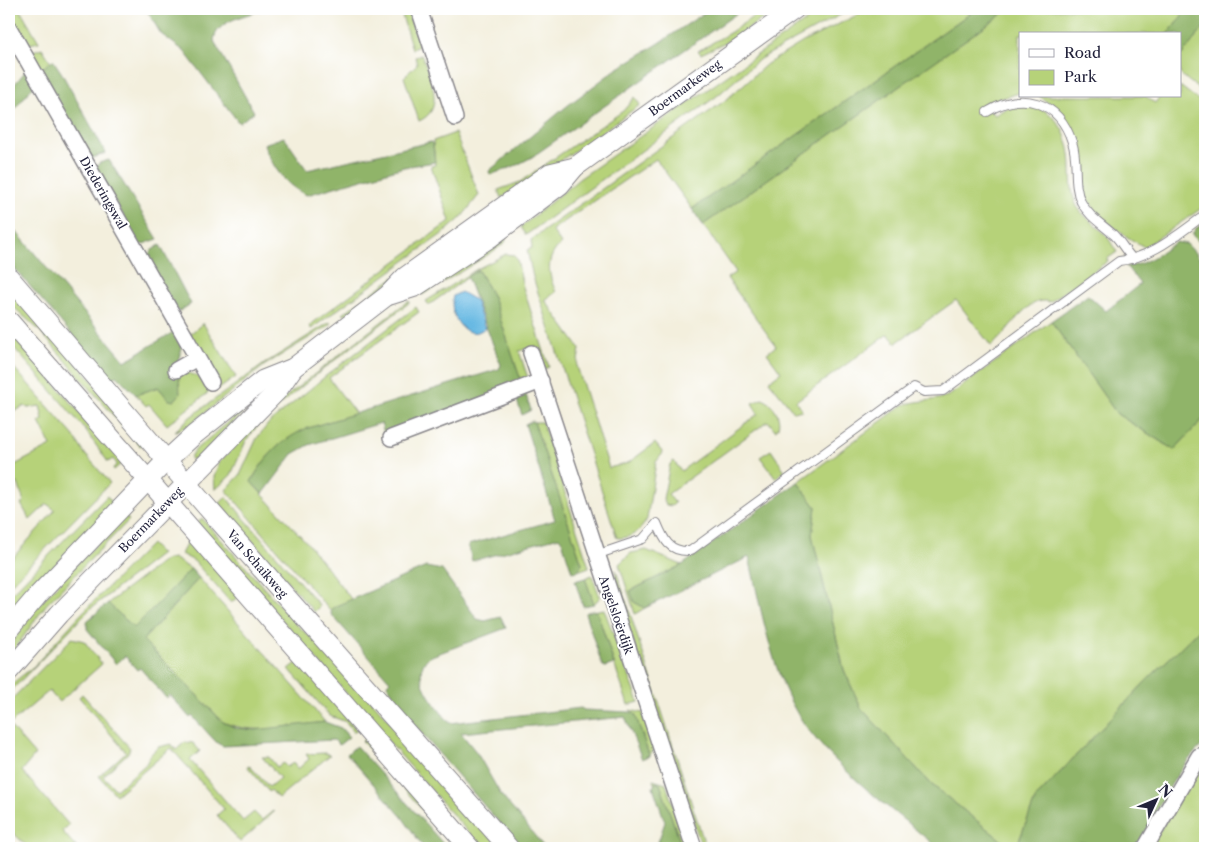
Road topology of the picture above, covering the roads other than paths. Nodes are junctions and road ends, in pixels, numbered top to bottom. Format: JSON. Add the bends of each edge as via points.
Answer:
{"nodes":[{"id":1,"x":418,"y":9,"type":"edge"},
{"id":2,"x":795,"y":9,"type":"edge"},
{"id":3,"x":9,"y":28,"type":"edge"},
{"id":4,"x":987,"y":112,"type":"dead end"},
{"id":5,"x":455,"y":118,"type":"dead end"},
{"id":6,"x":1205,"y":215,"type":"edge"},
{"id":7,"x":1133,"y":259,"type":"junction"},
{"id":8,"x":9,"y":277,"type":"edge"},
{"id":9,"x":9,"y":321,"type":"edge"},
{"id":10,"x":531,"y":353,"type":"dead end"},
{"id":11,"x":197,"y":358,"type":"junction"},
{"id":12,"x":293,"y":368,"type":"junction"},
{"id":13,"x":176,"y":370,"type":"dead end"},
{"id":14,"x":541,"y":381,"type":"junction"},
{"id":15,"x":211,"y":382,"type":"dead end"},
{"id":16,"x":391,"y":438,"type":"dead end"},
{"id":17,"x":168,"y":459,"type":"junction"},
{"id":18,"x":148,"y":479,"type":"junction"},
{"id":19,"x":188,"y":483,"type":"junction"},
{"id":20,"x":168,"y":503,"type":"junction"},
{"id":21,"x":596,"y":555,"type":"junction"},
{"id":22,"x":9,"y":629,"type":"edge"},
{"id":23,"x":9,"y":671,"type":"edge"},
{"id":24,"x":1202,"y":753,"type":"edge"},
{"id":25,"x":470,"y":848,"type":"edge"},
{"id":26,"x":509,"y":848,"type":"edge"},
{"id":27,"x":694,"y":848,"type":"edge"},
{"id":28,"x":1145,"y":848,"type":"edge"}],
"edges":[{"from":1,"to":5,"type":"street"},
{"from":2,"to":12,"type":"street","name":"Boermarkeweg","via":[[575,167],[560,185],[491,237],[415,288],[388,295]]},
{"from":3,"to":11,"type":"street","name":"Diederingswal"},
{"from":4,"to":7,"type":"lane","via":[[1001,103],[1029,100],[1047,107],[1063,121],[1073,143],[1075,179],[1081,202],[1090,216],[1115,236]]},
{"from":6,"to":7,"type":"lane","via":[[1153,250]]},
{"from":7,"to":21,"type":"lane","via":[[1119,261],[942,391],[924,392],[914,387],[690,551],[680,552],[666,544],[657,523],[643,539]]},
{"from":8,"to":17,"type":"street","name":"Van Schaikweg"},
{"from":9,"to":18,"type":"street","name":"Van Schaikweg"},
{"from":10,"to":14,"type":"street","name":"Angelsloërdijk"},
{"from":11,"to":13,"type":"street"},
{"from":11,"to":15,"type":"street","name":"Diederingswal"},
{"from":12,"to":17,"type":"street","name":"Boermarkeweg","via":[[263,380]]},
{"from":12,"to":19,"type":"street","name":"Boermarkeweg","via":[[277,391]]},
{"from":14,"to":16,"type":"street"},
{"from":14,"to":21,"type":"street","name":"Angelsloërdijk"},
{"from":17,"to":18,"type":"street","name":"Boermarkeweg"},
{"from":17,"to":19,"type":"street","name":"Van Schaikweg"},
{"from":18,"to":20,"type":"street","name":"Van Schaikweg"},
{"from":18,"to":22,"type":"street","name":"Boermarkeweg"},
{"from":19,"to":20,"type":"street","name":"Boermarkeweg"},
{"from":19,"to":26,"type":"street","name":"Van Schaikweg"},
{"from":20,"to":23,"type":"street","name":"Boermarkeweg","via":[[59,614]]},
{"from":20,"to":25,"type":"street","name":"Van Schaikweg"},
{"from":21,"to":27,"type":"street","name":"Angelsloërdijk"},
{"from":24,"to":28,"type":"street"}]}
